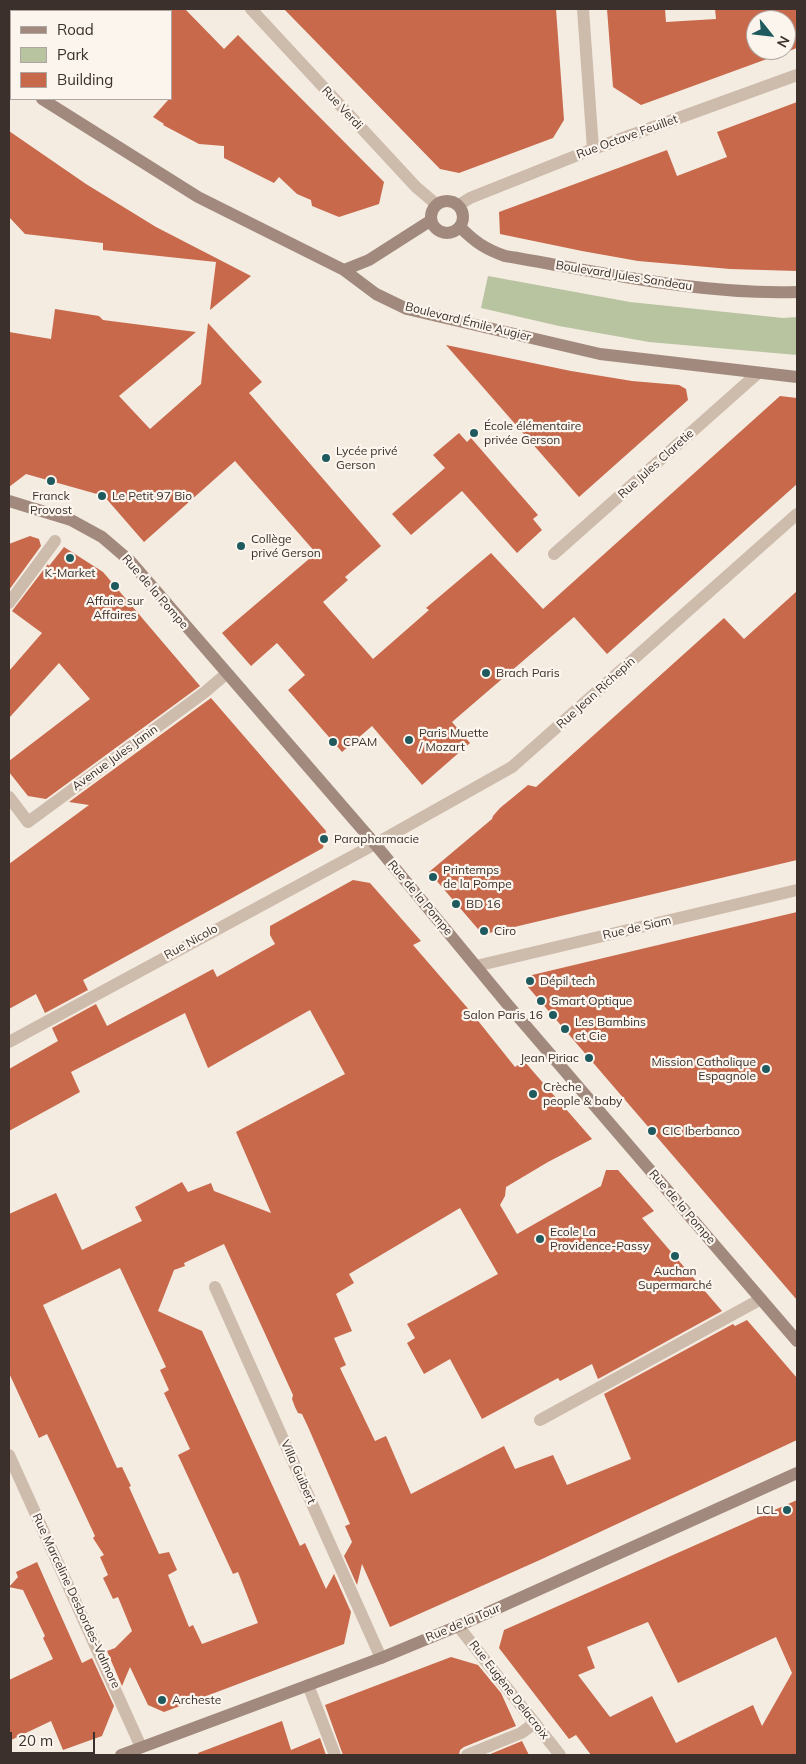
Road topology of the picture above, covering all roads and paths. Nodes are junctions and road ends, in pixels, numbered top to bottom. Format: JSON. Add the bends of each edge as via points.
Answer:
{"nodes":[{"id":1,"x":251,"y":9,"type":"edge"},
{"id":2,"x":583,"y":9,"type":"edge"},
{"id":3,"x":797,"y":75,"type":"edge"},
{"id":4,"x":44,"y":100,"type":"edge"},
{"id":5,"x":594,"y":149,"type":"junction"},
{"id":6,"x":436,"y":204,"type":"junction"},
{"id":7,"x":458,"y":205,"type":"junction"},
{"id":8,"x":430,"y":221,"type":"junction"},
{"id":9,"x":460,"y":227,"type":"junction"},
{"id":10,"x":344,"y":270,"type":"junction"},
{"id":11,"x":797,"y":292,"type":"edge"},
{"id":12,"x":758,"y":373,"type":"junction"},
{"id":13,"x":797,"y":377,"type":"edge"},
{"id":14,"x":9,"y":501,"type":"edge"},
{"id":15,"x":797,"y":514,"type":"edge"},
{"id":16,"x":55,"y":541,"type":"dead end"},
{"id":17,"x":554,"y":554,"type":"dead end"},
{"id":18,"x":9,"y":603,"type":"edge"},
{"id":19,"x":226,"y":674,"type":"junction"},
{"id":20,"x":9,"y":797,"type":"edge"},
{"id":21,"x":375,"y":844,"type":"junction"},
{"id":22,"x":797,"y":890,"type":"edge"},
{"id":23,"x":476,"y":966,"type":"junction"},
{"id":24,"x":9,"y":1042,"type":"edge"},
{"id":25,"x":215,"y":1287,"type":"dead end"},
{"id":26,"x":761,"y":1299,"type":"junction"},
{"id":27,"x":797,"y":1341,"type":"edge"},
{"id":28,"x":540,"y":1420,"type":"dead end"},
{"id":29,"x":9,"y":1455,"type":"edge"},
{"id":30,"x":797,"y":1473,"type":"edge"},
{"id":31,"x":458,"y":1626,"type":"junction"},
{"id":32,"x":381,"y":1658,"type":"junction"},
{"id":33,"x":308,"y":1685,"type":"junction"},
{"id":34,"x":536,"y":1723,"type":"junction"},
{"id":35,"x":142,"y":1747,"type":"junction"},
{"id":36,"x":121,"y":1755,"type":"edge"},
{"id":37,"x":335,"y":1755,"type":"edge"},
{"id":38,"x":467,"y":1755,"type":"edge"},
{"id":39,"x":560,"y":1755,"type":"edge"}],
"edges":[{"from":1,"to":6,"type":"street","name":"Rue Verdi","via":[[416,187]]},
{"from":2,"to":5,"type":"street"},
{"from":3,"to":5,"type":"street","name":"Rue Octave Feuillet"},
{"from":4,"to":10,"type":"street","name":"Boulevard Émile Augier","via":[[198,197]]},
{"from":5,"to":7,"type":"street","name":"Rue Octave Feuillet"},
{"from":6,"to":7,"type":"street","via":[[443,200]]},
{"from":6,"to":8,"type":"street"},
{"from":7,"to":9,"type":"street","via":[[463,220]]},
{"from":8,"to":9,"type":"street","via":[[435,229],[444,233],[454,232]]},
{"from":8,"to":10,"type":"street","via":[[369,260]]},
{"from":9,"to":11,"type":"street","name":"Boulevard Jules Sandeau","via":[[475,242],[505,256],[688,287]]},
{"from":10,"to":12,"type":"street","name":"Boulevard Émile Augier","via":[[376,294],[407,308],[600,354]]},
{"from":12,"to":13,"type":"street","name":"Boulevard Émile Augier"},
{"from":12,"to":17,"type":"street","name":"Rue Jules Claretie"},
{"from":14,"to":19,"type":"street","name":"Rue de la Pompe","via":[[71,520],[102,536],[130,560]]},
{"from":15,"to":21,"type":"street","name":"Rue Jean Richepin","via":[[512,767]]},
{"from":16,"to":18,"type":"street"},
{"from":19,"to":20,"type":"street","name":"Avenue Jules Janin","via":[[28,822]]},
{"from":19,"to":21,"type":"street","name":"Rue de la Pompe"},
{"from":21,"to":23,"type":"street","name":"Rue de la Pompe"},
{"from":21,"to":24,"type":"street","name":"Rue Nicolo"},
{"from":22,"to":23,"type":"street","name":"Rue de Siam"},
{"from":23,"to":26,"type":"street","name":"Rue de la Pompe"},
{"from":25,"to":32,"type":"street","name":"Villa Guibert"},
{"from":26,"to":27,"type":"street","name":"Rue de la Pompe"},
{"from":26,"to":28,"type":"street"},
{"from":29,"to":35,"type":"street","name":"Rue Marceline Desbordes-Valmore"},
{"from":30,"to":31,"type":"street","name":"Rue de la Tour"},
{"from":31,"to":32,"type":"street","name":"Rue de la Tour"},
{"from":31,"to":34,"type":"street","name":"Rue Eugène Delacroix"},
{"from":32,"to":33,"type":"street","name":"Rue de la Tour"},
{"from":33,"to":35,"type":"street","name":"Rue de la Tour"},
{"from":33,"to":37,"type":"street"},
{"from":34,"to":38,"type":"street","via":[[521,1733]]},
{"from":34,"to":39,"type":"street","name":"Rue Eugène Delacroix"},
{"from":35,"to":36,"type":"street","name":"Rue de la Tour"}]}
